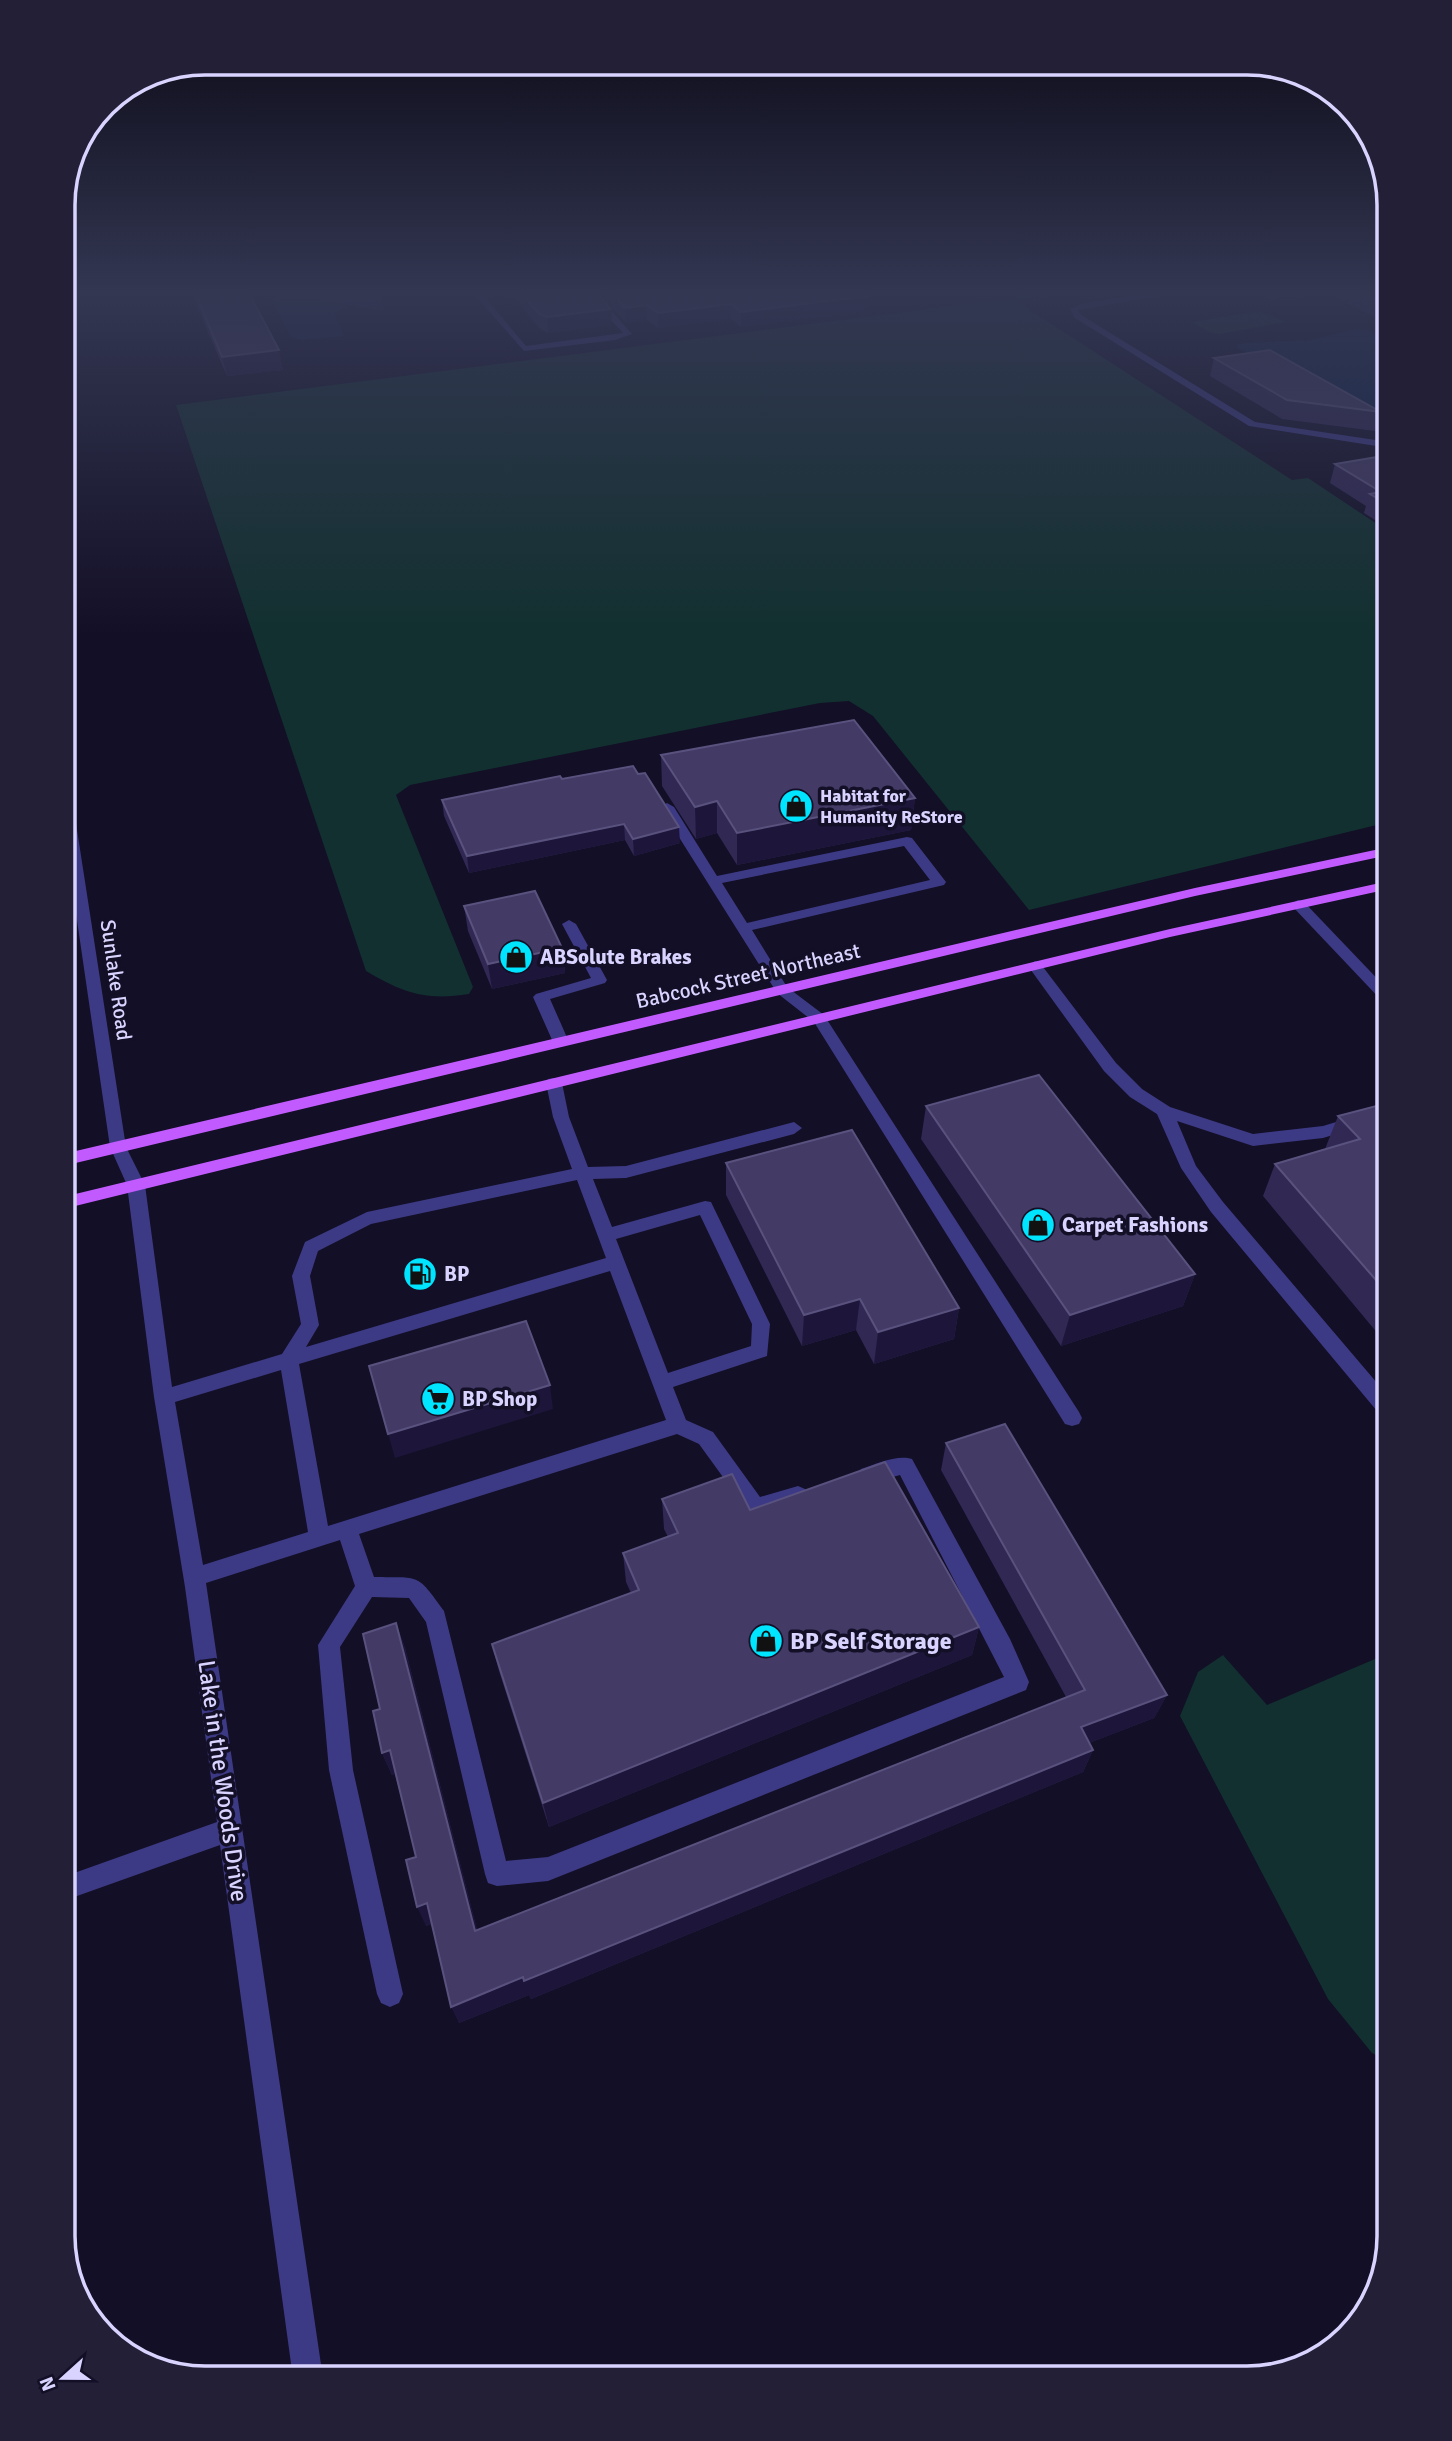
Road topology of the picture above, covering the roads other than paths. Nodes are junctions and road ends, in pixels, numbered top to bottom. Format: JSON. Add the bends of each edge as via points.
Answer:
{"nodes":[{"id":1,"x":1228,"y":409,"type":"edge"},
{"id":2,"x":1377,"y":443,"type":"edge"},
{"id":3,"x":658,"y":794,"type":"edge"},
{"id":4,"x":1377,"y":854,"type":"edge"},
{"id":5,"x":76,"y":863,"type":"edge"},
{"id":6,"x":713,"y":881,"type":"junction"},
{"id":7,"x":1377,"y":888,"type":"edge"},
{"id":8,"x":1298,"y":905,"type":"junction"},
{"id":9,"x":569,"y":924,"type":"dead end"},
{"id":10,"x":743,"y":928,"type":"junction"},
{"id":11,"x":1035,"y":966,"type":"junction"},
{"id":12,"x":1377,"y":987,"type":"edge"},
{"id":13,"x":782,"y":989,"type":"junction"},
{"id":14,"x":819,"y":1019,"type":"junction"},
{"id":15,"x":561,"y":1042,"type":"junction"},
{"id":16,"x":554,"y":1083,"type":"junction"},
{"id":17,"x":1164,"y":1111,"type":"junction"},
{"id":18,"x":1377,"y":1116,"type":"edge"},
{"id":19,"x":794,"y":1128,"type":"dead end"},
{"id":20,"x":118,"y":1147,"type":"junction"},
{"id":21,"x":76,"y":1157,"type":"edge"},
{"id":22,"x":583,"y":1173,"type":"junction"},
{"id":23,"x":136,"y":1185,"type":"junction"},
{"id":24,"x":76,"y":1200,"type":"edge"},
{"id":25,"x":606,"y":1235,"type":"junction"},
{"id":26,"x":617,"y":1262,"type":"junction"},
{"id":27,"x":289,"y":1359,"type":"junction"},
{"id":28,"x":662,"y":1383,"type":"junction"},
{"id":29,"x":164,"y":1397,"type":"junction"},
{"id":30,"x":1377,"y":1397,"type":"edge"},
{"id":31,"x":1072,"y":1418,"type":"dead end"},
{"id":32,"x":678,"y":1425,"type":"junction"},
{"id":33,"x":843,"y":1482,"type":"edge"},
{"id":34,"x":818,"y":1489,"type":"edge"},
{"id":35,"x":347,"y":1529,"type":"junction"},
{"id":36,"x":320,"y":1538,"type":"junction"},
{"id":37,"x":194,"y":1577,"type":"junction"},
{"id":38,"x":366,"y":1587,"type":"junction"},
{"id":39,"x":230,"y":1830,"type":"junction"},
{"id":40,"x":75,"y":1885,"type":"edge"},
{"id":41,"x":390,"y":1994,"type":"dead end"},
{"id":42,"x":305,"y":2365,"type":"edge"}],
"edges":[{"from":1,"to":2,"type":"street","via":[[1252,424]]},
{"from":3,"to":6,"type":"street"},
{"from":4,"to":13,"type":"main road","name":"Babcock Street Northeast"},
{"from":5,"to":20,"type":"street","name":"Sunlake Road"},
{"from":6,"to":10,"type":"street"},
{"from":6,"to":10,"type":"street","via":[[907,841],[939,882]]},
{"from":7,"to":8,"type":"main road"},
{"from":8,"to":11,"type":"main road"},
{"from":8,"to":12,"type":"street"},
{"from":9,"to":15,"type":"street","via":[[600,980],[541,998]]},
{"from":10,"to":13,"type":"street"},
{"from":11,"to":14,"type":"main road"},
{"from":11,"to":17,"type":"street","via":[[1110,1067],[1136,1093]]},
{"from":13,"to":14,"type":"street"},
{"from":13,"to":15,"type":"main road","name":"Babcock Street Northeast"},
{"from":14,"to":16,"type":"main road"},
{"from":14,"to":31,"type":"street"},
{"from":15,"to":20,"type":"main road","name":"Babcock Street Northeast"},
{"from":16,"to":22,"type":"street","via":[[561,1117]]},
{"from":16,"to":23,"type":"main road"},
{"from":17,"to":18,"type":"street","via":[[1253,1140],[1323,1132]]},
{"from":17,"to":30,"type":"street","via":[[1189,1168],[1217,1207]]},
{"from":19,"to":22,"type":"street","via":[[626,1172]]},
{"from":20,"to":21,"type":"main road","name":"Babcock Street Northeast"},
{"from":20,"to":23,"type":"street","name":"Sunlake Road"},
{"from":22,"to":25,"type":"street"},
{"from":22,"to":27,"type":"street","via":[[368,1219],[311,1247],[301,1276],[310,1325]]},
{"from":23,"to":24,"type":"main road"},
{"from":23,"to":29,"type":"street","name":"Lake in the Woods Drive"},
{"from":25,"to":26,"type":"street"},
{"from":25,"to":28,"type":"street","via":[[705,1206],[761,1324],[760,1351]]},
{"from":26,"to":27,"type":"street"},
{"from":26,"to":28,"type":"street"},
{"from":27,"to":29,"type":"street"},
{"from":27,"to":36,"type":"street"},
{"from":28,"to":32,"type":"street"},
{"from":29,"to":37,"type":"street","name":"Lake in the Woods Drive"},
{"from":32,"to":34,"type":"street","via":[[706,1438],[756,1507]]},
{"from":32,"to":35,"type":"street"},
{"from":33,"to":38,"type":"street","via":[[905,1465],[1018,1682],[548,1869],[497,1874],[436,1618],[415,1588]]},
{"from":35,"to":36,"type":"street"},
{"from":35,"to":38,"type":"street"},
{"from":36,"to":37,"type":"street"},
{"from":37,"to":39,"type":"street","name":"Lake in the Woods Drive"},
{"from":38,"to":41,"type":"street","via":[[329,1645],[341,1770]]},
{"from":39,"to":40,"type":"street"},
{"from":39,"to":42,"type":"street","name":"Lake in the Woods Drive"}]}
